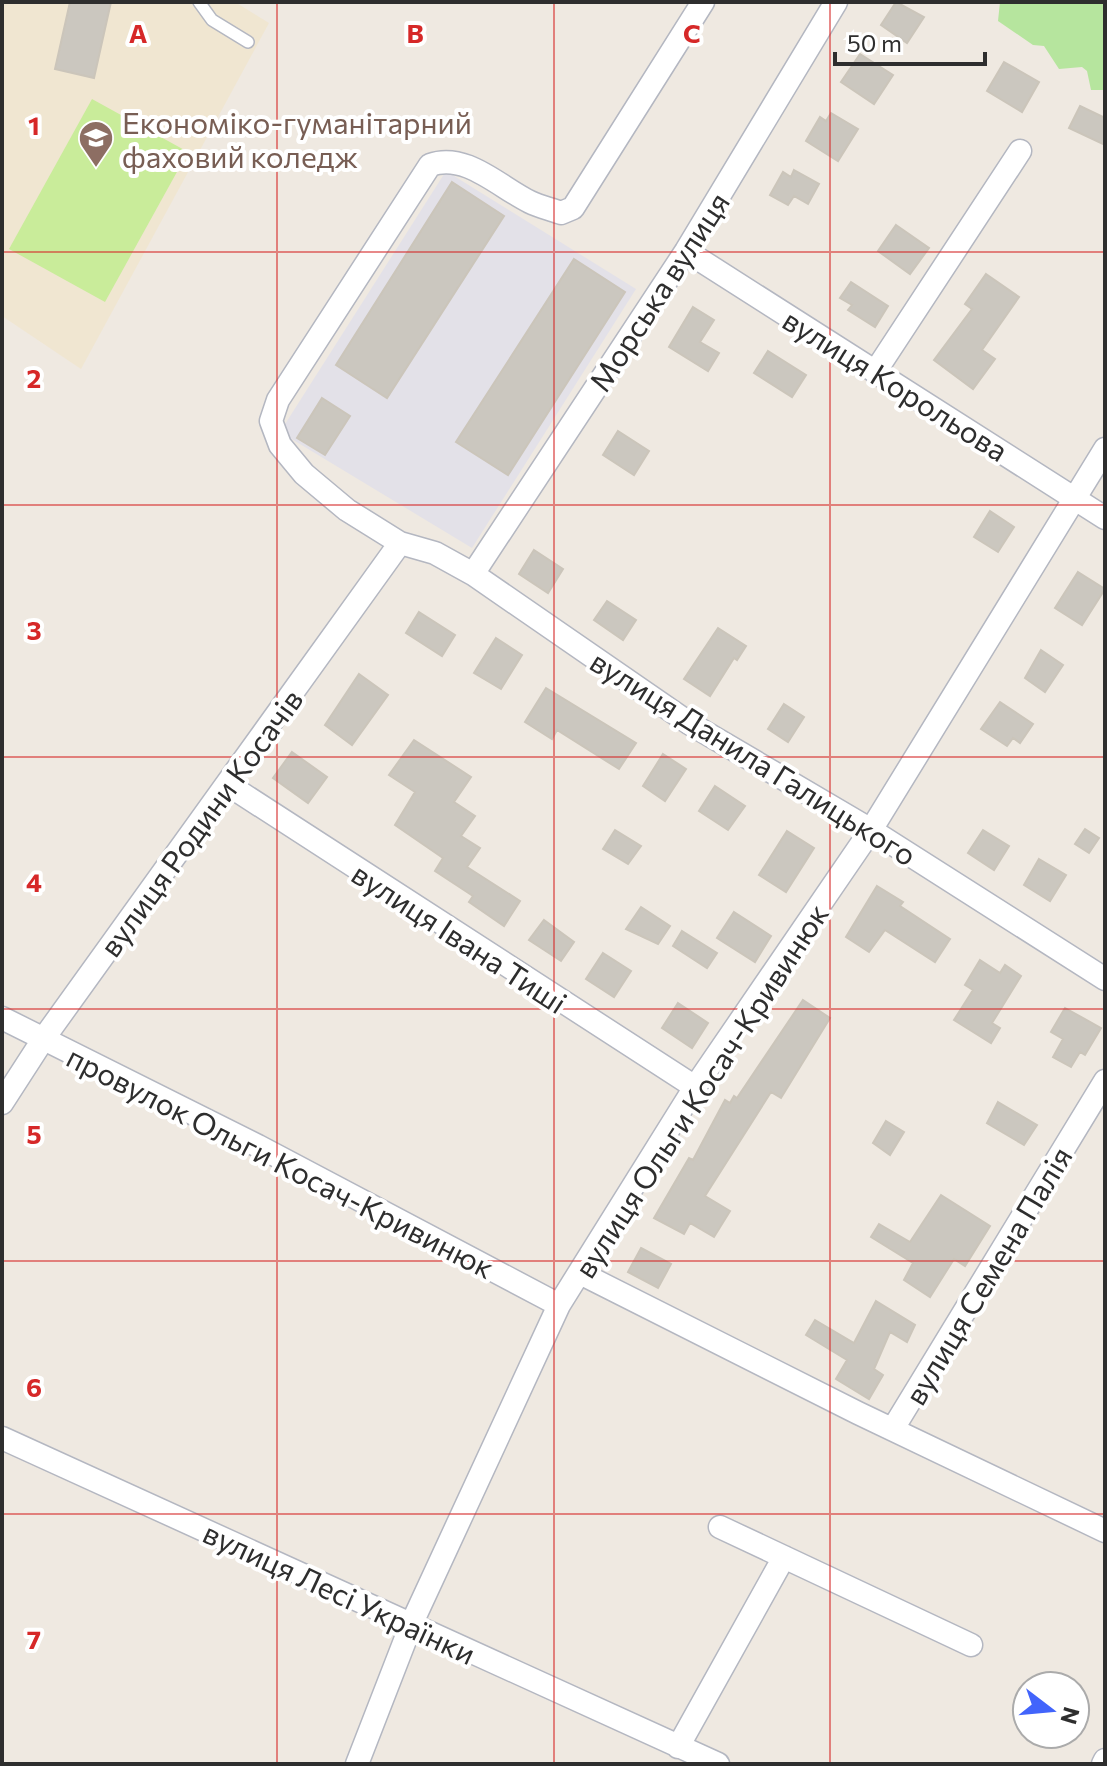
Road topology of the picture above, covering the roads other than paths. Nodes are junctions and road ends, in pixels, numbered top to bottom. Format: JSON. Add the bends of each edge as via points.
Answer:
{"nodes":[{"id":1,"x":199,"y":2,"type":"edge"},
{"id":2,"x":703,"y":2,"type":"edge"},
{"id":3,"x":836,"y":2,"type":"edge"},
{"id":4,"x":248,"y":42,"type":"dead end"},
{"id":5,"x":1020,"y":151,"type":"dead end"},
{"id":6,"x":686,"y":251,"type":"junction"},
{"id":7,"x":875,"y":372,"type":"junction"},
{"id":8,"x":1105,"y":449,"type":"edge"},
{"id":9,"x":1072,"y":498,"type":"junction"},
{"id":10,"x":1105,"y":518,"type":"edge"},
{"id":11,"x":400,"y":543,"type":"junction"},
{"id":12,"x":473,"y":574,"type":"junction"},
{"id":13,"x":227,"y":784,"type":"junction"},
{"id":14,"x":871,"y":830,"type":"junction"},
{"id":15,"x":1105,"y":979,"type":"edge"},
{"id":16,"x":2,"y":1018,"type":"edge"},
{"id":17,"x":44,"y":1038,"type":"junction"},
{"id":18,"x":1105,"y":1081,"type":"edge"},
{"id":19,"x":695,"y":1087,"type":"junction"},
{"id":20,"x":2,"y":1103,"type":"edge"},
{"id":21,"x":580,"y":1273,"type":"junction"},
{"id":22,"x":559,"y":1305,"type":"junction"},
{"id":23,"x":894,"y":1427,"type":"junction"},
{"id":24,"x":2,"y":1438,"type":"edge"},
{"id":25,"x":720,"y":1527,"type":"dead end"},
{"id":26,"x":1105,"y":1531,"type":"edge"},
{"id":27,"x":784,"y":1557,"type":"junction"},
{"id":28,"x":411,"y":1625,"type":"junction"},
{"id":29,"x":971,"y":1645,"type":"dead end"},
{"id":30,"x":684,"y":1754,"type":"edge"},
{"id":31,"x":357,"y":1764,"type":"edge"},
{"id":32,"x":718,"y":1764,"type":"edge"}],
"edges":[{"from":1,"to":4,"type":"lane","via":[[212,20]]},
{"from":2,"to":11,"type":"street","name":"вулиця Данила Галицького","via":[[573,208],[561,213],[532,203],[468,166],[443,161],[430,165],[278,400],[271,421],[280,445],[304,474],[347,510]]},
{"from":3,"to":6,"type":"street","name":"Морська вулиця"},
{"from":5,"to":7,"type":"street"},
{"from":6,"to":7,"type":"street","name":"вулиця Корольова"},
{"from":6,"to":12,"type":"street","name":"Морська вулиця"},
{"from":7,"to":9,"type":"street","name":"вулиця Корольова"},
{"from":8,"to":9,"type":"street","name":"вулиця Ольги Косач-Кривинюк"},
{"from":9,"to":10,"type":"street","name":"вулиця Корольова"},
{"from":9,"to":14,"type":"street","name":"вулиця Ольги Косач-Кривинюк"},
{"from":11,"to":12,"type":"street","name":"вулиця Данила Галицького","via":[[435,553]]},
{"from":11,"to":13,"type":"street","name":"вулиця Родини Косачів"},
{"from":12,"to":14,"type":"street","name":"вулиця Данила Галицького","via":[[689,723]]},
{"from":13,"to":17,"type":"street","name":"вулиця Родини Косачів"},
{"from":13,"to":19,"type":"street","name":"вулиця Івана Тиші"},
{"from":14,"to":15,"type":"street","name":"вулиця Данила Галицького"},
{"from":14,"to":19,"type":"street","name":"вулиця Ольги Косач-Кривинюк"},
{"from":16,"to":17,"type":"street","name":"провулок Ольги Косач-Кривинюк"},
{"from":17,"to":20,"type":"street","name":"вулиця Родини Косачів"},
{"from":17,"to":22,"type":"street","name":"провулок Ольги Косач-Кривинюк"},
{"from":18,"to":23,"type":"street","name":"вулиця Семена Палія"},
{"from":19,"to":21,"type":"street","name":"вулиця Ольги Косач-Кривинюк"},
{"from":21,"to":22,"type":"street","name":"вулиця Ольги Косач-Кривинюк"},
{"from":21,"to":23,"type":"street"},
{"from":22,"to":28,"type":"street","name":"вулиця Ольги Косач-Кривинюк"},
{"from":23,"to":26,"type":"street"},
{"from":24,"to":28,"type":"street","name":"вулиця Лесі Українки"},
{"from":25,"to":27,"type":"street"},
{"from":27,"to":29,"type":"street"},
{"from":27,"to":30,"type":"street"},
{"from":28,"to":30,"type":"street","name":"вулиця Лесі Українки"},
{"from":28,"to":31,"type":"street","name":"вулиця Ольги Косач-Кривинюк"},
{"from":30,"to":32,"type":"street","name":"вулиця Лесі Українки"}]}
